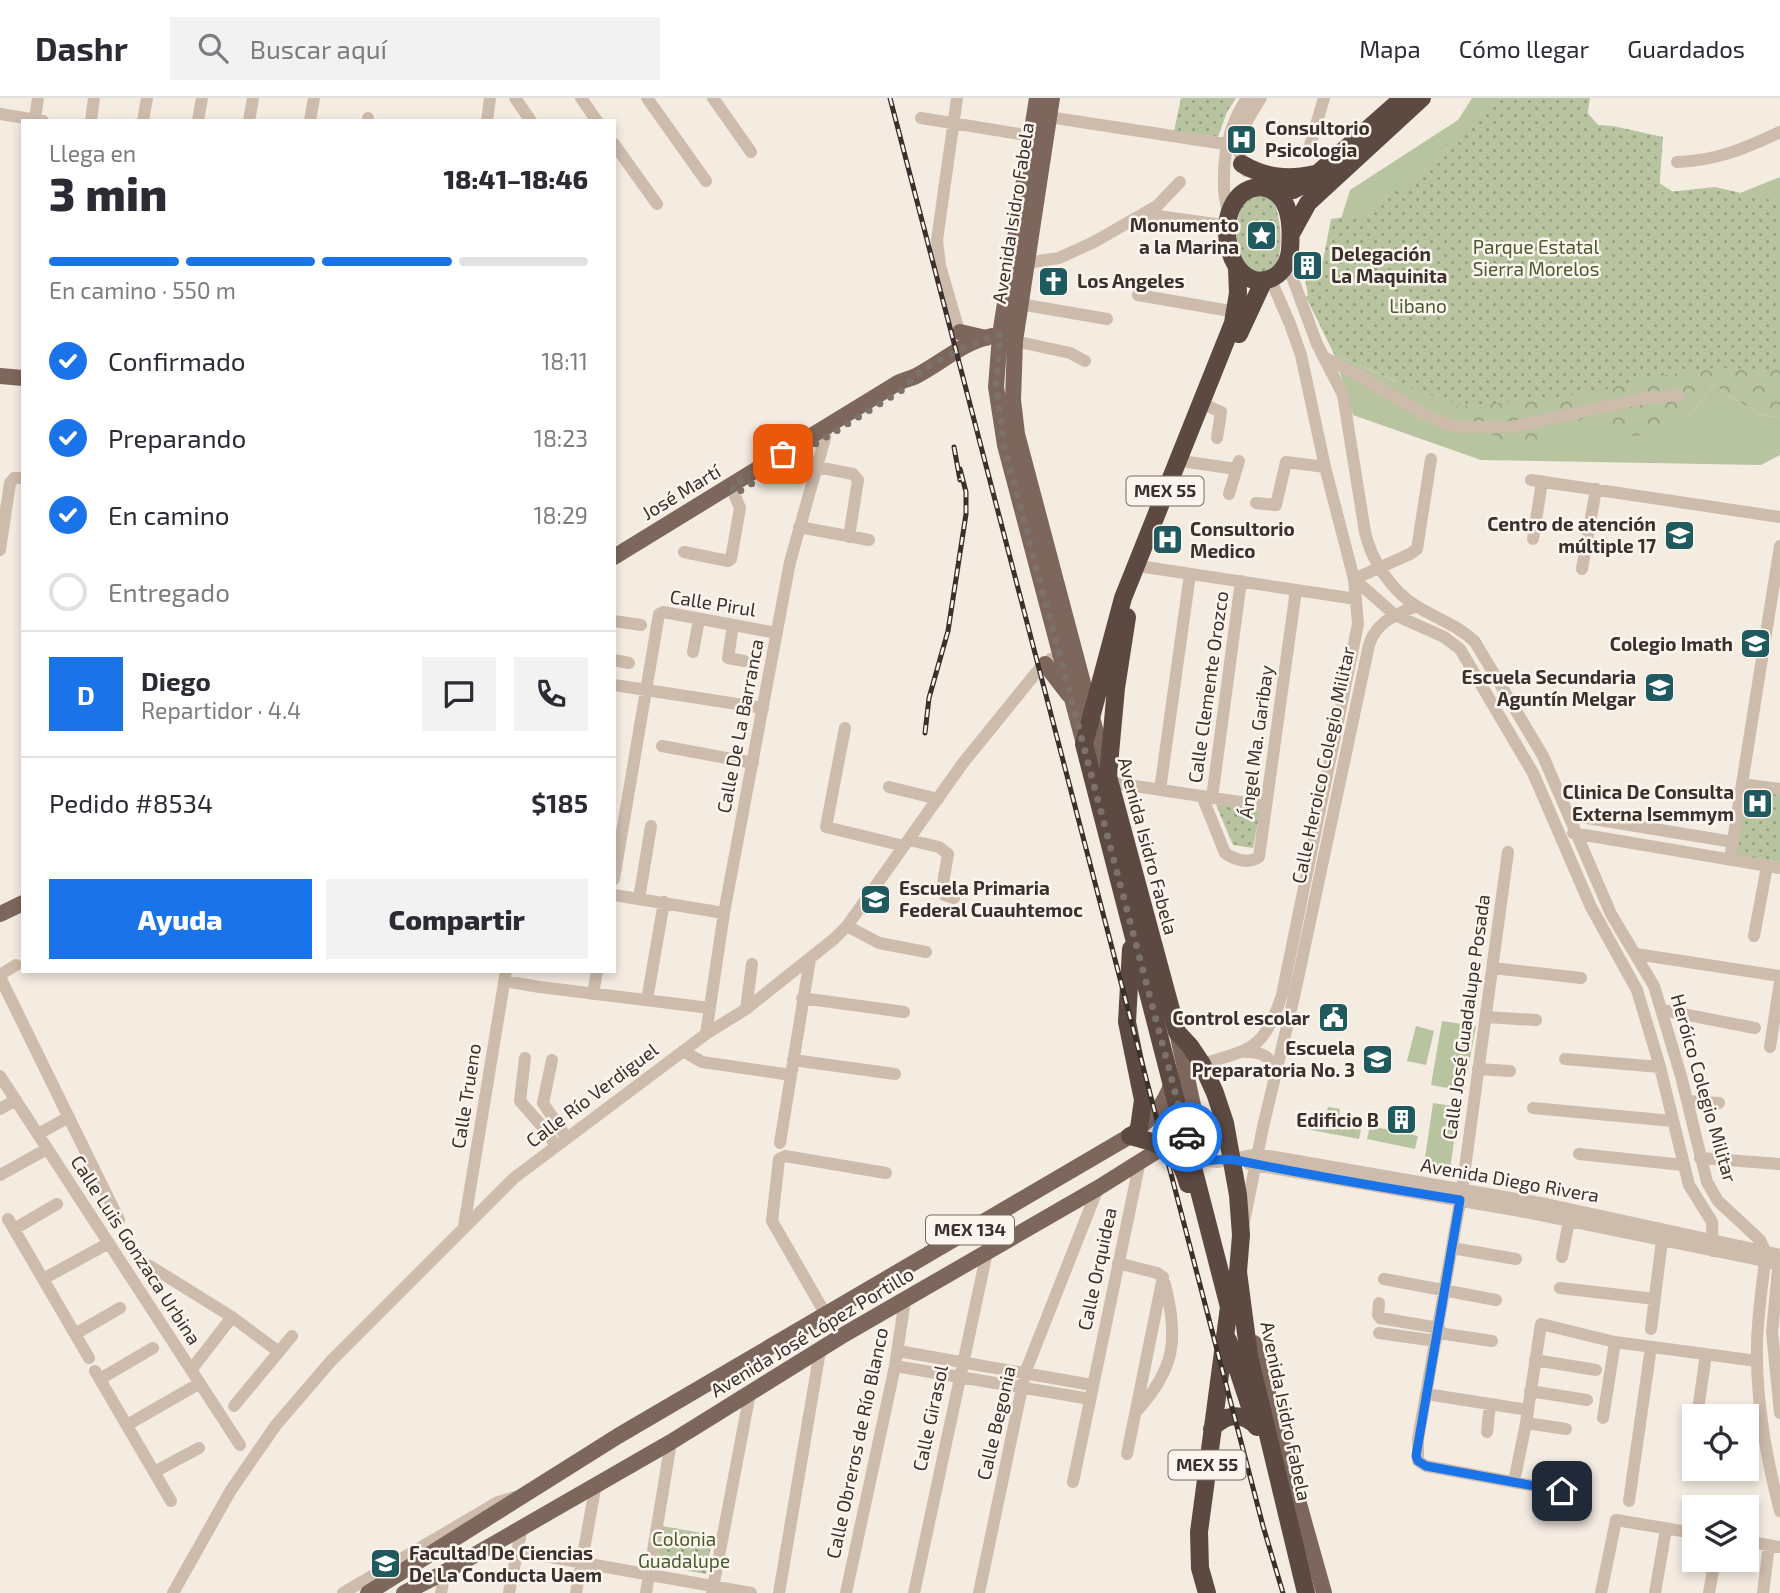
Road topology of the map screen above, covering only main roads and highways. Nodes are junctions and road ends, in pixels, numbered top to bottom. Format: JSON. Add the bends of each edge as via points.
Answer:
{"nodes":[{"id":1,"x":1037,"y":98,"type":"edge"},
{"id":2,"x":1052,"y":98,"type":"edge"},
{"id":3,"x":1403,"y":98,"type":"edge"},
{"id":4,"x":1422,"y":98,"type":"edge"},
{"id":5,"x":1042,"y":116,"type":"junction"},
{"id":6,"x":1242,"y":164,"type":"road end"},
{"id":7,"x":1322,"y":172,"type":"junction"},
{"id":8,"x":1270,"y":190,"type":"junction"},
{"id":9,"x":1290,"y":237,"type":"junction"},
{"id":10,"x":1237,"y":269,"type":"junction"},
{"id":11,"x":1267,"y":279,"type":"junction"},
{"id":12,"x":1000,"y":338,"type":"junction"},
{"id":13,"x":0,"y":368,"type":"edge"},
{"id":14,"x":21,"y":370,"type":"edge"},
{"id":15,"x":0,"y":376,"type":"edge"},
{"id":16,"x":21,"y":378,"type":"edge"},
{"id":17,"x":733,"y":490,"type":"junction"},
{"id":18,"x":1026,"y":497,"type":"junction"},
{"id":19,"x":616,"y":556,"type":"edge"},
{"id":20,"x":616,"y":565,"type":"edge"},
{"id":21,"x":1078,"y":657,"type":"junction"},
{"id":22,"x":1106,"y":658,"type":"junction"},
{"id":23,"x":1045,"y":664,"type":"road end"},
{"id":24,"x":1116,"y":688,"type":"junction"},
{"id":25,"x":1080,"y":710,"type":"junction"},
{"id":26,"x":1108,"y":779,"type":"junction"},
{"id":27,"x":1132,"y":935,"type":"junction"},
{"id":28,"x":1194,"y":1067,"type":"junction"},
{"id":29,"x":1172,"y":1083,"type":"junction"},
{"id":30,"x":1185,"y":1129,"type":"junction"},
{"id":31,"x":1135,"y":1132,"type":"junction"},
{"id":32,"x":1165,"y":1156,"type":"junction"},
{"id":33,"x":891,"y":1277,"type":"junction"},
{"id":34,"x":905,"y":1300,"type":"junction"},
{"id":35,"x":1243,"y":1301,"type":"junction"},
{"id":36,"x":1226,"y":1336,"type":"junction"},
{"id":37,"x":1257,"y":1427,"type":"junction"},
{"id":38,"x":1212,"y":1429,"type":"junction"},
{"id":39,"x":1292,"y":1543,"type":"junction"},
{"id":40,"x":368,"y":1593,"type":"edge"},
{"id":41,"x":404,"y":1593,"type":"edge"},
{"id":42,"x":1207,"y":1593,"type":"edge"},
{"id":43,"x":1306,"y":1593,"type":"edge"},
{"id":44,"x":1324,"y":1593,"type":"edge"}],
"edges":[{"from":1,"to":5,"type":"main road","name":"Avenida Isidro Fabela","number":"MEX 55"},
{"from":2,"to":5,"type":"main road","name":"Avenida Isidro Fabela","number":"MEX 55"},
{"from":3,"to":7,"type":"highway"},
{"from":4,"to":9,"type":"highway","via":[[1308,203]]},
{"from":5,"to":12,"type":"main road","name":"Avenida Isidro Fabela","number":"MEX 55","via":[[1032,136]]},
{"from":5,"to":12,"type":"main road","name":"Avenida Isidro Fabela","number":"MEX 55","via":[[1020,304]]},
{"from":6,"to":7,"type":"highway","via":[[1282,177]]},
{"from":7,"to":8,"type":"highway","via":[[1300,187]]},
{"from":8,"to":9,"type":"highway","via":[[1288,208]]},
{"from":8,"to":10,"type":"highway","via":[[1253,188],[1233,202],[1231,257]]},
{"from":9,"to":11,"type":"highway","via":[[1287,263]]},
{"from":10,"to":11,"type":"highway","via":[[1246,276]]},
{"from":10,"to":22,"type":"highway","number":"MEX 55","via":[[1236,312],[1123,598]]},
{"from":11,"to":24,"type":"highway","number":"MEX 55","via":[[1242,326],[1145,567],[1127,620]]},
{"from":12,"to":17,"type":"main road","name":"José Martí","via":[[962,340],[914,377],[896,384]]},
{"from":12,"to":18,"type":"main road","name":"Avenida Isidro Fabela","number":"MEX 55","via":[[1012,379]]},
{"from":13,"to":14,"type":"main road"},
{"from":15,"to":16,"type":"main road"},
{"from":17,"to":19,"type":"main road","name":"José Martí"},
{"from":17,"to":20,"type":"main road","name":"José Martí"},
{"from":18,"to":21,"type":"main road","name":"Avenida Isidro Fabela","number":"MEX 55"},
{"from":18,"to":25,"type":"main road","name":"Avenida Isidro Fabela","number":"MEX 55","via":[[1059,653]]},
{"from":21,"to":22,"type":"main road","via":[[1092,663]]},
{"from":21,"to":25,"type":"main road","name":"Avenida Isidro Fabela","number":"MEX 55"},
{"from":22,"to":25,"type":"highway","number":"MEX 55"},
{"from":23,"to":25,"type":"main road"},
{"from":24,"to":25,"type":"main road","via":[[1107,705]]},
{"from":24,"to":26,"type":"highway","number":"MEX 55"},
{"from":25,"to":26,"type":"main road","name":"Avenida Isidro Fabela","number":"MEX 55"},
{"from":25,"to":27,"type":"highway","name":"Avenida Isidro Fabela","number":"MEX 55","via":[[1084,744]]},
{"from":26,"to":28,"type":"highway","name":"Avenida Isidro Fabela","number":"MEX 55","via":[[1177,1032],[1190,1046]]},
{"from":27,"to":29,"type":"highway","name":"Avenida Isidro Fabela","number":"MEX 55"},
{"from":27,"to":31,"type":"highway","via":[[1127,1022],[1143,1100]]},
{"from":28,"to":30,"type":"main road","number":"MEX 55","via":[[1195,1105]]},
{"from":28,"to":35,"type":"highway","name":"Avenida Isidro Fabela","number":"MEX 55","via":[[1222,1113],[1232,1160]]},
{"from":29,"to":30,"type":"highway","name":"Avenida Isidro Fabela","number":"MEX 55"},
{"from":29,"to":31,"type":"main road","name":"Avenida José López Portillo","number":"MEX 134","via":[[1156,1114]]},
{"from":30,"to":32,"type":"highway","name":"Avenida Isidro Fabela","number":"MEX 55"},
{"from":30,"to":32,"type":"main road","name":"Avenida José López Portillo","number":"MEX 134"},
{"from":31,"to":32,"type":"highway"},
{"from":31,"to":33,"type":"main road","name":"Avenida José López Portillo","number":"MEX 134"},
{"from":32,"to":34,"type":"main road","name":"Avenida José López Portillo","number":"MEX 134","via":[[1098,1188]]},
{"from":32,"to":36,"type":"highway","name":"Avenida Isidro Fabela","via":[[1183,1166]]},
{"from":33,"to":34,"type":"main road","via":[[908,1281]]},
{"from":33,"to":40,"type":"main road","name":"Avenida José López Portillo","number":"MEX 134","via":[[522,1495]]},
{"from":34,"to":41,"type":"main road","name":"Avenida José López Portillo","number":"MEX 134","via":[[671,1442]]},
{"from":35,"to":39,"type":"highway","name":"Avenida Isidro Fabela","number":"MEX 55","via":[[1249,1356]]},
{"from":35,"to":44,"type":"main road","number":"MEX 55"},
{"from":36,"to":37,"type":"highway","name":"Avenida Isidro Fabela"},
{"from":36,"to":38,"type":"highway","number":"MEX 55"},
{"from":37,"to":38,"type":"highway","via":[[1248,1419],[1232,1416]]},
{"from":37,"to":39,"type":"highway","name":"Avenida Isidro Fabela"},
{"from":38,"to":42,"type":"highway","number":"MEX 55","via":[[1198,1544]]},
{"from":39,"to":43,"type":"highway","name":"Avenida Isidro Fabela","number":"MEX 55"}]}
